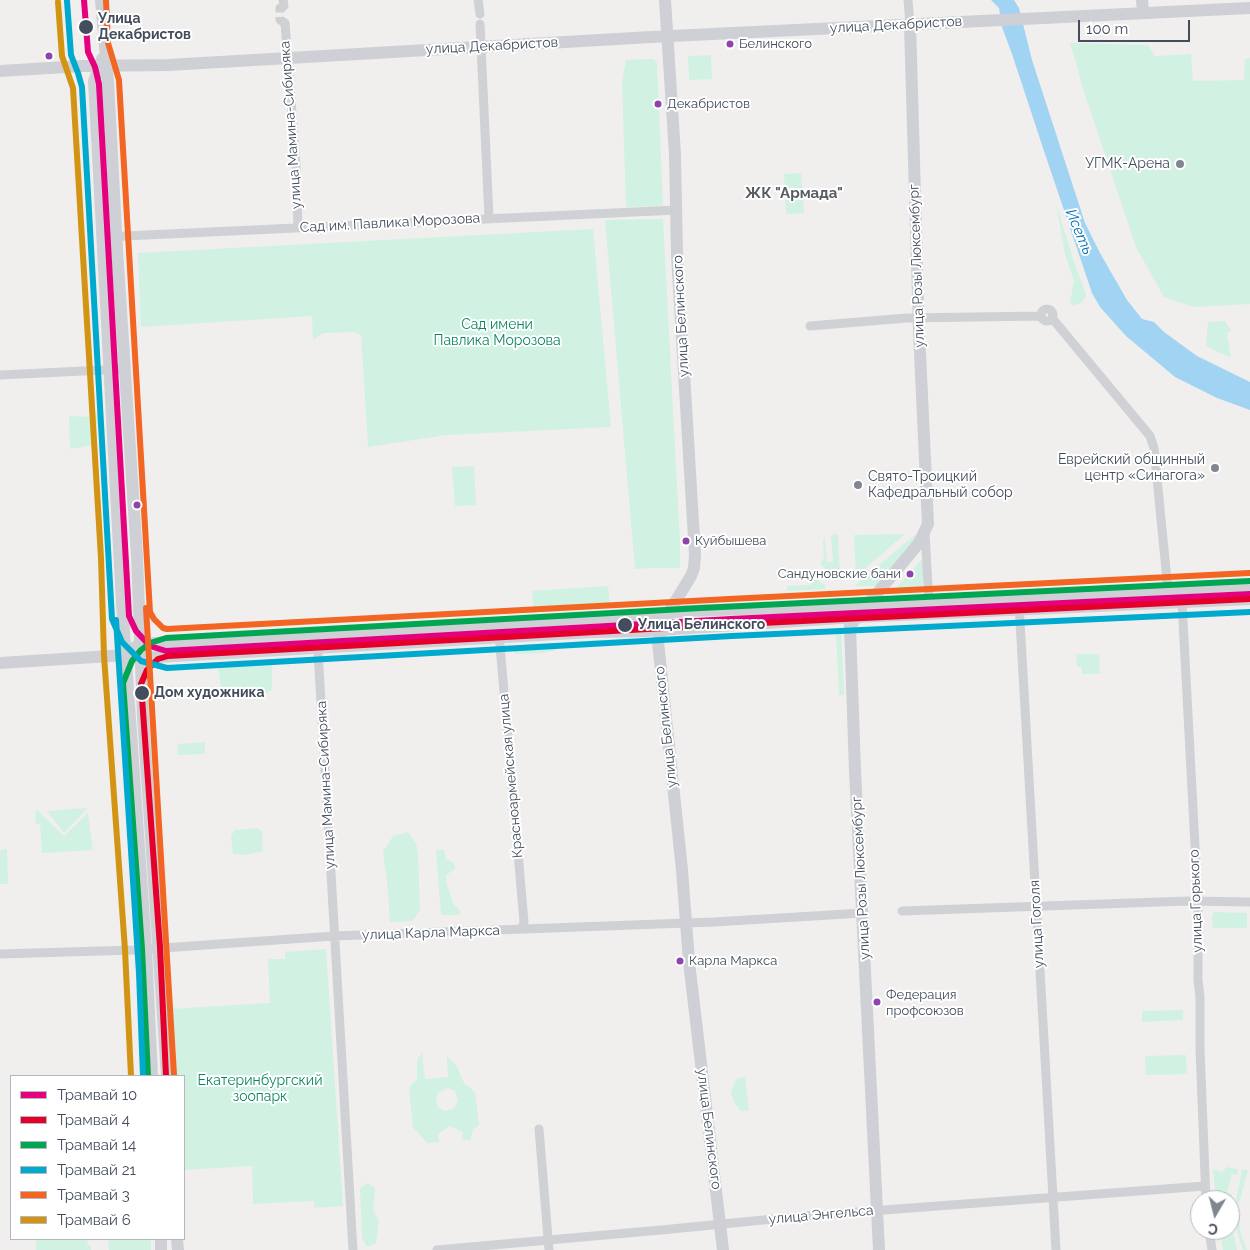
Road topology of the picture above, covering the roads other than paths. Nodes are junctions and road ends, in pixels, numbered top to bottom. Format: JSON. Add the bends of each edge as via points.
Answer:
{"nodes":[{"id":1,"x":101,"y":0,"type":"edge"},
{"id":2,"x":478,"y":0,"type":"edge"},
{"id":3,"x":665,"y":0,"type":"edge"},
{"id":4,"x":908,"y":0,"type":"edge"},
{"id":5,"x":1143,"y":6,"type":"edge"},
{"id":6,"x":1250,"y":8,"type":"edge"},
{"id":7,"x":480,"y":14,"type":"dead end"},
{"id":8,"x":285,"y":23,"type":"tunnel mouth"},
{"id":9,"x":480,"y":24,"type":"dead end"},
{"id":10,"x":910,"y":24,"type":"junction"},
{"id":11,"x":667,"y":36,"type":"junction"},
{"id":12,"x":482,"y":46,"type":"junction"},
{"id":13,"x":288,"y":58,"type":"junction"},
{"id":14,"x":103,"y":66,"type":"junction"},
{"id":15,"x":0,"y":71,"type":"edge"},
{"id":16,"x":677,"y":210,"type":"junction"},
{"id":17,"x":489,"y":218,"type":"junction"},
{"id":18,"x":298,"y":228,"type":"junction"},
{"id":19,"x":110,"y":237,"type":"junction"},
{"id":20,"x":919,"y":318,"type":"junction"},
{"id":21,"x":810,"y":326,"type":"dead end"},
{"id":22,"x":125,"y":369,"type":"junction"},
{"id":23,"x":110,"y":370,"type":"junction"},
{"id":24,"x":0,"y":376,"type":"edge"},
{"id":25,"x":925,"y":532,"type":"junction"},
{"id":26,"x":1250,"y":586,"type":"edge"},
{"id":27,"x":1168,"y":590,"type":"junction"},
{"id":28,"x":1250,"y":599,"type":"edge"},
{"id":29,"x":1182,"y":602,"type":"junction"},
{"id":30,"x":929,"y":603,"type":"junction"},
{"id":31,"x":1019,"y":604,"type":"junction"},
{"id":32,"x":866,"y":605,"type":"junction"},
{"id":33,"x":836,"y":606,"type":"junction"},
{"id":34,"x":669,"y":612,"type":"junction"},
{"id":35,"x":851,"y":620,"type":"junction"},
{"id":36,"x":498,"y":623,"type":"junction"},
{"id":37,"x":662,"y":629,"type":"junction"},
{"id":38,"x":317,"y":634,"type":"junction"},
{"id":39,"x":499,"y":637,"type":"junction"},
{"id":40,"x":139,"y":644,"type":"junction"},
{"id":41,"x":318,"y":648,"type":"junction"},
{"id":42,"x":126,"y":655,"type":"junction"},
{"id":43,"x":140,"y":658,"type":"junction"},
{"id":44,"x":0,"y":664,"type":"edge"},
{"id":45,"x":1198,"y":902,"type":"junction"},
{"id":46,"x":1250,"y":902,"type":"edge"},
{"id":47,"x":1036,"y":906,"type":"junction"},
{"id":48,"x":902,"y":911,"type":"dead end"},
{"id":49,"x":863,"y":913,"type":"junction"},
{"id":50,"x":686,"y":923,"type":"junction"},
{"id":51,"x":522,"y":929,"type":"junction"},
{"id":52,"x":334,"y":936,"type":"junction"},
{"id":53,"x":152,"y":948,"type":"junction"},
{"id":54,"x":0,"y":954,"type":"edge"},
{"id":55,"x":152,"y":1075,"type":"edge"},
{"id":56,"x":167,"y":1075,"type":"edge"},
{"id":57,"x":539,"y":1129,"type":"dead end"},
{"id":58,"x":1205,"y":1186,"type":"junction"},
{"id":59,"x":1205,"y":1190,"type":"edge"},
{"id":60,"x":1053,"y":1197,"type":"junction"},
{"id":61,"x":877,"y":1210,"type":"junction"},
{"id":62,"x":720,"y":1224,"type":"junction"},
{"id":63,"x":548,"y":1245,"type":"edge"},
{"id":64,"x":353,"y":1250,"type":"edge"},
{"id":65,"x":437,"y":1250,"type":"edge"},
{"id":66,"x":724,"y":1250,"type":"edge"},
{"id":67,"x":879,"y":1250,"type":"edge"},
{"id":68,"x":1056,"y":1250,"type":"edge"}],
"edges":[{"from":1,"to":14,"type":"main road"},
{"from":2,"to":7,"type":"street"},
{"from":3,"to":11,"type":"main road","name":"улица Белинского"},
{"from":4,"to":10,"type":"street","name":"улица Розы Люксембург"},
{"from":5,"to":6,"type":"main road"},
{"from":5,"to":10,"type":"main road","name":"улица Декабристов","via":[[1036,18]]},
{"from":8,"to":13,"type":"street","name":"улица Мамина-Сибиряка"},
{"from":9,"to":12,"type":"street"},
{"from":10,"to":11,"type":"main road","name":"улица Декабристов"},
{"from":10,"to":20,"type":"main road","name":"улица Розы Люксембург"},
{"from":11,"to":12,"type":"main road","name":"улица Декабристов"},
{"from":11,"to":16,"type":"main road","name":"улица Белинского"},
{"from":12,"to":13,"type":"main road","name":"улица Декабристов"},
{"from":12,"to":17,"type":"street"},
{"from":13,"to":14,"type":"main road","name":"улица Декабристов"},
{"from":13,"to":18,"type":"street","name":"улица Мамина-Сибиряка"},
{"from":14,"to":15,"type":"main road","name":"улица Декабристов"},
{"from":14,"to":19,"type":"main road","via":[[94,81]]},
{"from":16,"to":17,"type":"street","name":"Сад им. Павлика Морозова"},
{"from":16,"to":34,"type":"main road","name":"улица Белинского","via":[[695,555],[691,576]]},
{"from":17,"to":18,"type":"street","name":"Сад им. Павлика Морозова"},
{"from":18,"to":19,"type":"street","name":"Сад им. Павлика Морозова"},
{"from":19,"to":22,"type":"main road"},
{"from":19,"to":23,"type":"main road"},
{"from":20,"to":21,"type":"street"},
{"from":20,"to":25,"type":"main road","name":"улица Розы Люксембург","via":[[928,524]]},
{"from":20,"to":27,"type":"street","via":[[1041,316],[1046,321],[1052,318],[1150,436],[1154,448]]},
{"from":22,"to":23,"type":"street"},
{"from":22,"to":40,"type":"main road"},
{"from":23,"to":24,"type":"street"},
{"from":23,"to":42,"type":"main road"},
{"from":25,"to":30,"type":"street","name":"улица Розы Люксембург"},
{"from":25,"to":32,"type":"main road","name":"улица Розы Люксембург","via":[[899,569]]},
{"from":26,"to":27,"type":"main road"},
{"from":27,"to":29,"type":"street"},
{"from":27,"to":31,"type":"main road"},
{"from":28,"to":29,"type":"main road"},
{"from":29,"to":31,"type":"main road"},
{"from":29,"to":45,"type":"street","name":"улица Горького"},
{"from":30,"to":31,"type":"main road"},
{"from":30,"to":32,"type":"main road"},
{"from":31,"to":35,"type":"main road"},
{"from":31,"to":47,"type":"street","name":"улица Гоголя"},
{"from":32,"to":33,"type":"main road"},
{"from":32,"to":35,"type":"main road","name":"улица Розы Люксембург"},
{"from":33,"to":34,"type":"main road"},
{"from":33,"to":35,"type":"main road"},
{"from":34,"to":36,"type":"main road"},
{"from":34,"to":37,"type":"main road","name":"улица Белинского"},
{"from":35,"to":37,"type":"main road"},
{"from":35,"to":49,"type":"main road","name":"улица Розы Люксембург"},
{"from":36,"to":38,"type":"main road"},
{"from":36,"to":39,"type":"street","name":"Красноармейская улица"},
{"from":37,"to":39,"type":"main road"},
{"from":37,"to":50,"type":"main road","name":"улица Белинского","via":[[658,642]]},
{"from":38,"to":40,"type":"main road"},
{"from":38,"to":41,"type":"street","name":"улица Мамина-Сибиряка"},
{"from":39,"to":41,"type":"main road"},
{"from":39,"to":51,"type":"street","name":"Красноармейская улица"},
{"from":40,"to":42,"type":"main road"},
{"from":40,"to":43,"type":"main road"},
{"from":41,"to":43,"type":"main road"},
{"from":41,"to":52,"type":"street","name":"улица Мамина-Сибиряка"},
{"from":42,"to":43,"type":"main road"},
{"from":42,"to":44,"type":"main road"},
{"from":42,"to":53,"type":"main road","via":[[129,720]]},
{"from":43,"to":53,"type":"main road"},
{"from":45,"to":46,"type":"street"},
{"from":45,"to":47,"type":"street"},
{"from":45,"to":58,"type":"street","name":"улица Горького"},
{"from":47,"to":48,"type":"street"},
{"from":47,"to":60,"type":"street","name":"улица Гоголя"},
{"from":49,"to":50,"type":"street","name":"улица Карла Маркса"},
{"from":49,"to":61,"type":"main road","name":"улица Розы Люксембург"},
{"from":50,"to":51,"type":"street","name":"улица Карла Маркса"},
{"from":50,"to":62,"type":"main road","name":"улица Белинского"},
{"from":51,"to":52,"type":"street","name":"улица Карла Маркса"},
{"from":52,"to":53,"type":"street","name":"улица Карла Маркса"},
{"from":52,"to":64,"type":"street","name":"улица Мамина-Сибиряка"},
{"from":53,"to":54,"type":"street","name":"улица Карла Маркса"},
{"from":53,"to":55,"type":"main road"},
{"from":53,"to":56,"type":"main road"},
{"from":57,"to":63,"type":"street"},
{"from":58,"to":59,"type":"street","name":"улица Горького"},
{"from":58,"to":60,"type":"street","name":"улица Энгельса"},
{"from":60,"to":61,"type":"street","name":"улица Энгельса"},
{"from":60,"to":68,"type":"street","name":"улица Гоголя"},
{"from":61,"to":62,"type":"street","name":"улица Энгельса"},
{"from":61,"to":67,"type":"main road","name":"улица Розы Люксембург"},
{"from":62,"to":63,"type":"street","name":"улица Энгельса"},
{"from":62,"to":66,"type":"main road","name":"улица Белинского"},
{"from":63,"to":65,"type":"street","name":"улица Энгельса"}]}
